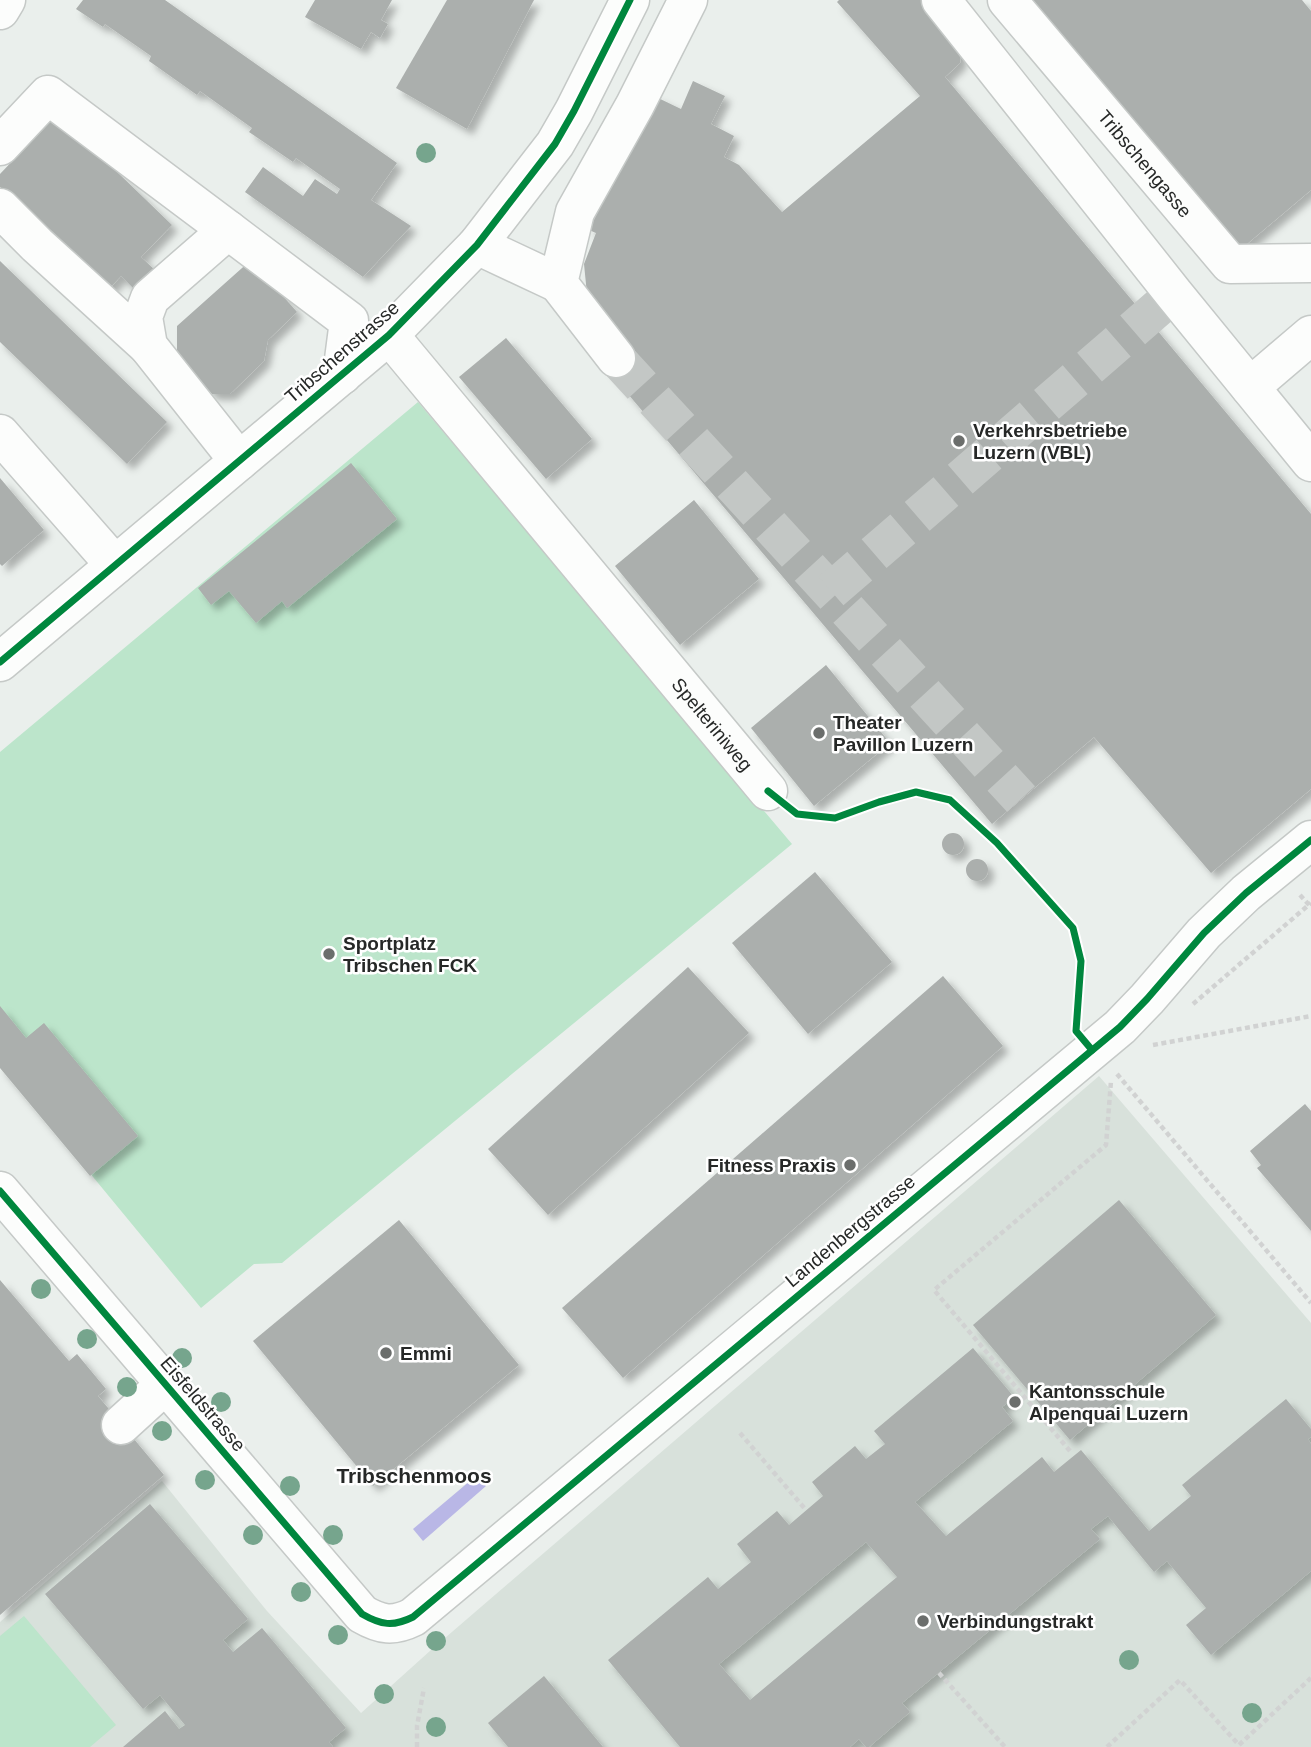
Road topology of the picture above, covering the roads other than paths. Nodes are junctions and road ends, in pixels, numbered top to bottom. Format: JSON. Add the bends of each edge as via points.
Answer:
{"nodes":[{"id":1,"x":6,"y":0,"type":"edge"},
{"id":2,"x":630,"y":0,"type":"edge"},
{"id":3,"x":688,"y":0,"type":"edge"},
{"id":4,"x":941,"y":0,"type":"edge"},
{"id":5,"x":1007,"y":0,"type":"edge"},
{"id":6,"x":0,"y":10,"type":"edge"},
{"id":7,"x":0,"y":146,"type":"edge"},
{"id":8,"x":0,"y":208,"type":"edge"},
{"id":9,"x":228,"y":230,"type":"junction"},
{"id":10,"x":477,"y":245,"type":"junction"},
{"id":11,"x":1311,"y":263,"type":"edge"},
{"id":12,"x":558,"y":283,"type":"junction"},
{"id":13,"x":388,"y":335,"type":"junction"},
{"id":14,"x":1311,"y":335,"type":"edge"},
{"id":15,"x":148,"y":346,"type":"junction"},
{"id":16,"x":616,"y":358,"type":"tunnel mouth"},
{"id":17,"x":342,"y":374,"type":"junction"},
{"id":18,"x":1250,"y":387,"type":"junction"},
{"id":19,"x":0,"y":434,"type":"edge"},
{"id":20,"x":239,"y":461,"type":"junction"},
{"id":21,"x":1311,"y":462,"type":"edge"},
{"id":22,"x":115,"y":565,"type":"junction"},
{"id":23,"x":0,"y":662,"type":"edge"},
{"id":24,"x":768,"y":791,"type":"dead end"},
{"id":25,"x":1311,"y":840,"type":"edge"},
{"id":26,"x":0,"y":1191,"type":"edge"},
{"id":27,"x":166,"y":1384,"type":"junction"},
{"id":28,"x":121,"y":1425,"type":"dead end"},
{"id":29,"x":390,"y":1624,"type":"joint"}],
"edges":[{"from":1,"to":6,"type":"street"},
{"from":2,"to":10,"type":"street","name":"Tribschenstrasse","via":[[555,144]]},
{"from":3,"to":12,"type":"street","via":[[575,212]]},
{"from":4,"to":18,"type":"street"},
{"from":5,"to":11,"type":"street","name":"Tribschengasse","via":[[1230,264]]},
{"from":7,"to":9,"type":"street","via":[[48,95]]},
{"from":8,"to":15,"type":"street"},
{"from":9,"to":15,"type":"street","via":[[150,298],[143,317]]},
{"from":9,"to":17,"type":"street","via":[[349,321]]},
{"from":10,"to":12,"type":"street"},
{"from":10,"to":13,"type":"street","name":"Tribschenstrasse"},
{"from":12,"to":16,"type":"street"},
{"from":13,"to":17,"type":"street","name":"Tribschenstrasse"},
{"from":13,"to":24,"type":"street","name":"Spelteriniweg"},
{"from":14,"to":18,"type":"street"},
{"from":15,"to":20,"type":"street"},
{"from":17,"to":20,"type":"street","name":"Tribschenstrasse"},
{"from":18,"to":21,"type":"street"},
{"from":19,"to":22,"type":"street"},
{"from":20,"to":22,"type":"street","name":"Tribschenstrasse"},
{"from":22,"to":23,"type":"street","name":"Tribschenstrasse"},
{"from":25,"to":29,"type":"street","name":"Landenbergstrasse","via":[[1204,933],[1120,1027],[1104,1062],[413,1618]]},
{"from":26,"to":27,"type":"street","name":"Eisfeldstrasse"},
{"from":27,"to":28,"type":"street"},
{"from":27,"to":29,"type":"street","name":"Eisfeldstrasse","via":[[362,1614]]}]}
